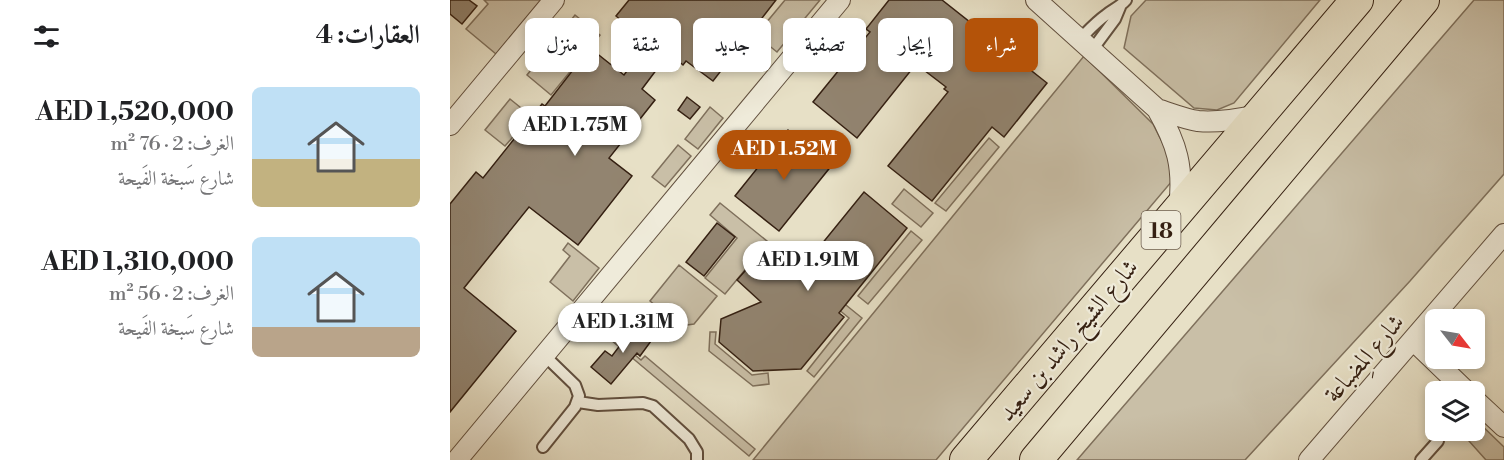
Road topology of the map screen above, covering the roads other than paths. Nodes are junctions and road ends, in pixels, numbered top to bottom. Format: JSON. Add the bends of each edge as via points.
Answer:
{"nodes":[{"id":1,"x":554,"y":0,"type":"edge"},
{"id":2,"x":840,"y":0,"type":"edge"},
{"id":3,"x":1036,"y":0,"type":"edge"},
{"id":4,"x":1357,"y":0,"type":"edge"},
{"id":5,"x":1423,"y":0,"type":"edge"},
{"id":6,"x":1123,"y":3,"type":"edge"},
{"id":7,"x":1086,"y":45,"type":"junction"},
{"id":8,"x":1157,"y":109,"type":"junction"},
{"id":9,"x":1258,"y":115,"type":"junction"},
{"id":10,"x":450,"y":124,"type":"edge"},
{"id":11,"x":1179,"y":208,"type":"junction"},
{"id":12,"x":1504,"y":234,"type":"edge"},
{"id":13,"x":1413,"y":340,"type":"junction"},
{"id":14,"x":544,"y":355,"type":"junction"},
{"id":15,"x":1456,"y":381,"type":"edge"},
{"id":16,"x":578,"y":402,"type":"junction"},
{"id":17,"x":1485,"y":409,"type":"edge"},
{"id":18,"x":1504,"y":427,"type":"edge"},
{"id":19,"x":1438,"y":441,"type":"dead end"},
{"id":20,"x":543,"y":447,"type":"dead end"},
{"id":21,"x":457,"y":460,"type":"edge"},
{"id":22,"x":698,"y":460,"type":"edge"},
{"id":23,"x":966,"y":460,"type":"edge"},
{"id":24,"x":1036,"y":460,"type":"edge"},
{"id":25,"x":1310,"y":460,"type":"edge"},
{"id":26,"x":1421,"y":460,"type":"edge"}],
"edges":[{"from":1,"to":10,"type":"street"},
{"from":2,"to":14,"type":"street"},
{"from":3,"to":7,"type":"street"},
{"from":4,"to":9,"type":"main road","name":"شارع الشيخ راشد بن سعيد","number":"18"},
{"from":5,"to":24,"type":"main road","number":"18"},
{"from":6,"to":7,"type":"lane","via":[[1115,19]]},
{"from":6,"to":7,"type":"lane","via":[[1107,14]]},
{"from":7,"to":8,"type":"street"},
{"from":8,"to":9,"type":"street","via":[[1197,121]]},
{"from":8,"to":11,"type":"street","via":[[1173,140],[1180,168]]},
{"from":9,"to":11,"type":"main road","name":"شارع الشيخ راشد بن سعيد","number":"18"},
{"from":11,"to":23,"type":"main road","name":"شارع الشيخ راشد بن سعيد","number":"18"},
{"from":12,"to":13,"type":"street","name":"شارع المِضباعة"},
{"from":13,"to":15,"type":"street"},
{"from":13,"to":25,"type":"street","name":"شارع المِضباعة"},
{"from":14,"to":16,"type":"lane","via":[[574,385]]},
{"from":14,"to":21,"type":"street"},
{"from":16,"to":20,"type":"lane"},
{"from":16,"to":22,"type":"lane","via":[[652,406],[689,439]]},
{"from":17,"to":18,"type":"street"},
{"from":19,"to":26,"type":"lane"}]}
